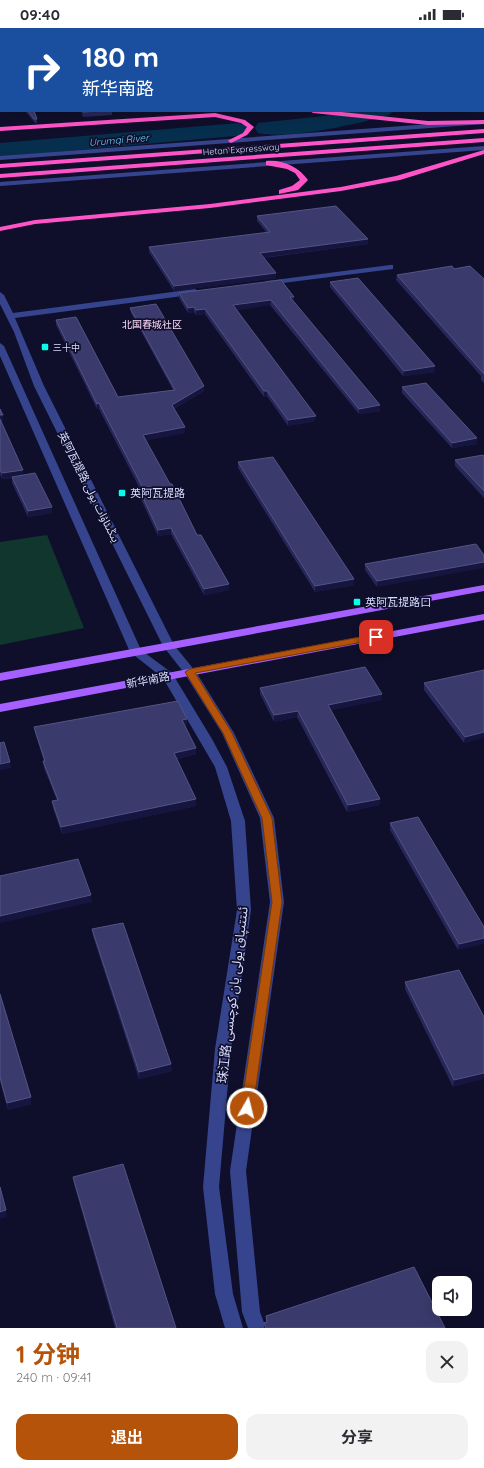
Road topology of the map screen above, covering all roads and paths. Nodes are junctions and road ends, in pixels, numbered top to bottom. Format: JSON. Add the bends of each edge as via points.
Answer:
{"nodes":[{"id":1,"x":179,"y":112,"type":"edge"},
{"id":2,"x":324,"y":112,"type":"edge"},
{"id":3,"x":484,"y":122,"type":"edge"},
{"id":4,"x":0,"y":124,"type":"edge"},
{"id":5,"x":0,"y":128,"type":"edge"},
{"id":6,"x":484,"y":131,"type":"edge"},
{"id":7,"x":484,"y":140,"type":"edge"},
{"id":8,"x":231,"y":141,"type":"junction"},
{"id":9,"x":484,"y":148,"type":"edge"},
{"id":10,"x":484,"y":152,"type":"edge"},
{"id":11,"x":0,"y":158,"type":"edge"},
{"id":12,"x":269,"y":163,"type":"junction"},
{"id":13,"x":0,"y":166,"type":"edge"},
{"id":14,"x":0,"y":176,"type":"edge"},
{"id":15,"x":0,"y":184,"type":"edge"},
{"id":16,"x":249,"y":199,"type":"junction"},
{"id":17,"x":7,"y":219,"type":"dead end"},
{"id":18,"x":0,"y":229,"type":"edge"},
{"id":19,"x":390,"y":267,"type":"dead end"},
{"id":20,"x":255,"y":285,"type":"edge"},
{"id":21,"x":208,"y":291,"type":"edge"},
{"id":22,"x":0,"y":295,"type":"edge"},
{"id":23,"x":10,"y":316,"type":"junction"},
{"id":24,"x":0,"y":346,"type":"edge"},
{"id":25,"x":484,"y":588,"type":"edge"},
{"id":26,"x":484,"y":617,"type":"edge"},
{"id":27,"x":169,"y":646,"type":"junction"},
{"id":28,"x":136,"y":652,"type":"junction"},
{"id":29,"x":190,"y":672,"type":"junction"},
{"id":30,"x":168,"y":676,"type":"junction"},
{"id":31,"x":0,"y":678,"type":"edge"},
{"id":32,"x":0,"y":708,"type":"edge"},
{"id":33,"x":234,"y":1328,"type":"edge"},
{"id":34,"x":257,"y":1328,"type":"edge"}],
"edges":[{"from":1,"to":4,"type":"highway"},
{"from":2,"to":3,"type":"highway","via":[[428,123]]},
{"from":3,"to":8,"type":"street"},
{"from":5,"to":8,"type":"highway","via":[[196,115],[224,116],[243,121],[250,127],[245,134]]},
{"from":6,"to":13,"type":"highway","name":"Hetan Expressway"},
{"from":7,"to":14,"type":"highway","name":"Hetan Expressway"},
{"from":8,"to":11,"type":"street"},
{"from":9,"to":12,"type":"street"},
{"from":10,"to":16,"type":"highway","via":[[387,180],[323,192]]},
{"from":12,"to":15,"type":"street"},
{"from":12,"to":16,"type":"highway","via":[[293,168],[304,180],[296,188]]},
{"from":16,"to":17,"type":"highway"},
{"from":16,"to":18,"type":"highway","via":[[35,222]]},
{"from":19,"to":20,"type":"street"},
{"from":21,"to":23,"type":"street"},
{"from":22,"to":23,"type":"street","name":"英阿瓦提路 يىڭىئاۋات يولى"},
{"from":23,"to":27,"type":"street","name":"英阿瓦提路 يىڭىئاۋات يولى","via":[[39,386]]},
{"from":24,"to":28,"type":"street","name":"英阿瓦提路 يىڭىئاۋات يولى"},
{"from":25,"to":27,"type":"main road"},
{"from":26,"to":29,"type":"main road","name":"新华南路"},
{"from":27,"to":28,"type":"main road"},
{"from":27,"to":29,"type":"street","name":"英阿瓦提路 يىڭىئاۋات يولى"},
{"from":28,"to":30,"type":"street","name":"英阿瓦提路 يىڭىئاۋات يولى"},
{"from":28,"to":31,"type":"main road"},
{"from":29,"to":30,"type":"main road","name":"新华南路"},
{"from":29,"to":34,"type":"street","via":[[228,733],[267,818],[277,902],[238,1171],[251,1312]]},
{"from":30,"to":32,"type":"main road","name":"新华南路"},
{"from":30,"to":33,"type":"street","name":"珠江路 ئىتتىپاق يولى يان كوچىسى","via":[[221,767],[238,821],[244,910],[223,1049],[211,1187],[224,1294]]}]}
